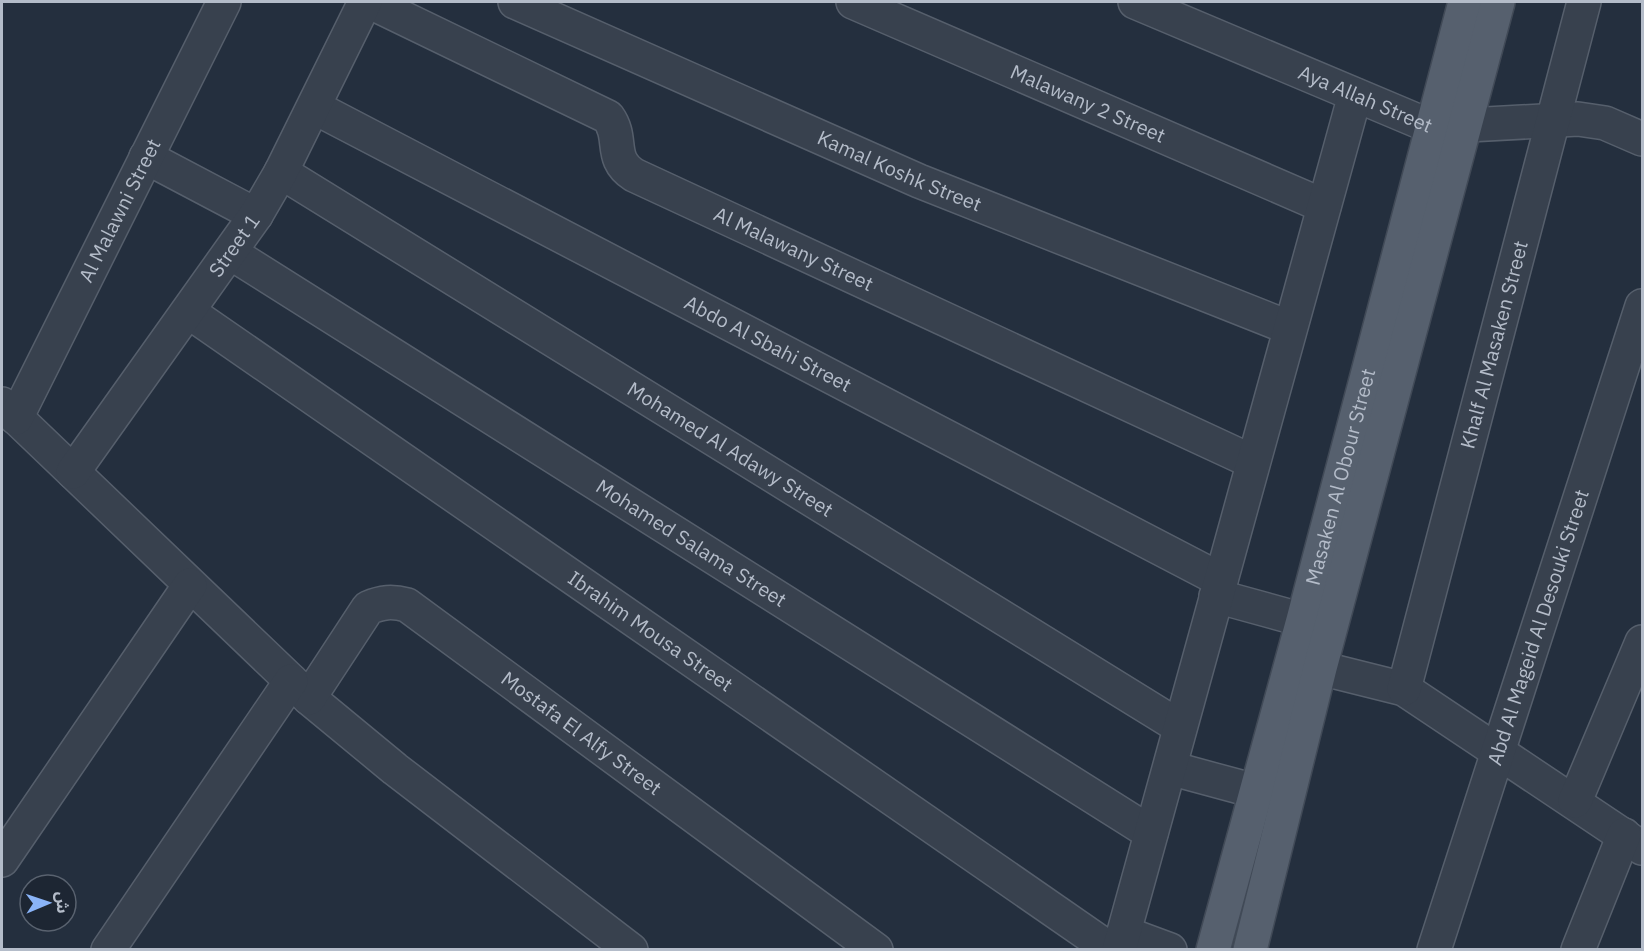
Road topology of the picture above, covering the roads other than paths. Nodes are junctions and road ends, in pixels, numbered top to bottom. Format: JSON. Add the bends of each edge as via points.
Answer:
{"nodes":[{"id":1,"x":224,"y":2,"type":"edge"},
{"id":2,"x":365,"y":2,"type":"edge"},
{"id":3,"x":370,"y":2,"type":"edge"},
{"id":4,"x":515,"y":2,"type":"edge"},
{"id":5,"x":853,"y":2,"type":"edge"},
{"id":6,"x":1135,"y":2,"type":"edge"},
{"id":7,"x":1465,"y":2,"type":"edge"},
{"id":8,"x":1498,"y":2,"type":"edge"},
{"id":9,"x":1584,"y":2,"type":"edge"},
{"id":10,"x":1354,"y":95,"type":"junction"},
{"id":11,"x":314,"y":107,"type":"junction"},
{"id":12,"x":1551,"y":119,"type":"junction"},
{"id":13,"x":1465,"y":126,"type":"junction"},
{"id":14,"x":1432,"y":127,"type":"junction"},
{"id":15,"x":1642,"y":139,"type":"edge"},
{"id":16,"x":147,"y":157,"type":"junction"},
{"id":17,"x":281,"y":172,"type":"junction"},
{"id":18,"x":1324,"y":206,"type":"junction"},
{"id":19,"x":256,"y":215,"type":"junction"},
{"id":20,"x":231,"y":253,"type":"junction"},
{"id":21,"x":1642,"y":306,"type":"edge"},
{"id":22,"x":189,"y":312,"type":"junction"},
{"id":23,"x":1290,"y":328,"type":"junction"},
{"id":24,"x":9,"y":411,"type":"edge"},
{"id":25,"x":1253,"y":462,"type":"junction"},
{"id":26,"x":73,"y":472,"type":"junction"},
{"id":27,"x":190,"y":585,"type":"junction"},
{"id":28,"x":1219,"y":588,"type":"junction"},
{"id":29,"x":1303,"y":620,"type":"junction"},
{"id":30,"x":1642,"y":642,"type":"edge"},
{"id":31,"x":1320,"y":668,"type":"junction"},
{"id":32,"x":1404,"y":689,"type":"junction"},
{"id":33,"x":300,"y":690,"type":"junction"},
{"id":34,"x":1180,"y":727,"type":"junction"},
{"id":35,"x":1497,"y":751,"type":"junction"},
{"id":36,"x":1170,"y":768,"type":"junction"},
{"id":37,"x":1255,"y":791,"type":"junction"},
{"id":38,"x":1575,"y":801,"type":"junction"},
{"id":39,"x":1151,"y":833,"type":"junction"},
{"id":40,"x":1634,"y":842,"type":"edge"},
{"id":41,"x":2,"y":860,"type":"edge"},
{"id":42,"x":1118,"y":944,"type":"edge"},
{"id":43,"x":108,"y":950,"type":"edge"},
{"id":44,"x":631,"y":950,"type":"edge"},
{"id":45,"x":876,"y":950,"type":"edge"},
{"id":46,"x":1170,"y":950,"type":"edge"},
{"id":47,"x":1213,"y":950,"type":"edge"},
{"id":48,"x":1250,"y":950,"type":"edge"},
{"id":49,"x":1434,"y":950,"type":"edge"},
{"id":50,"x":1578,"y":950,"type":"edge"}],
"edges":[{"from":1,"to":16,"type":"street","name":"Al Malawni Street"},
{"from":2,"to":11,"type":"street","name":"Street 1"},
{"from":3,"to":25,"type":"street","name":"Al Malawany Street","via":[[608,117],[616,131],[618,160],[634,176]]},
{"from":4,"to":23,"type":"street","name":"Kamal Koshk Street","via":[[919,181]]},
{"from":5,"to":18,"type":"street","name":"Malawany 2 Street"},
{"from":6,"to":10,"type":"street","name":"Aya Allah Street"},
{"from":7,"to":14,"type":"main road","name":"Masaken Al Obour Street"},
{"from":8,"to":13,"type":"main road","name":"Masaken Al Obour Street"},
{"from":9,"to":12,"type":"street","name":"Khalf Al Masaken Street"},
{"from":10,"to":14,"type":"street","name":"Aya Allah Street"},
{"from":10,"to":18,"type":"street"},
{"from":11,"to":17,"type":"street","name":"Street 1"},
{"from":11,"to":28,"type":"street","name":"Abdo Al Sbahi Street"},
{"from":12,"to":13,"type":"street","name":"Aya Allah Street"},
{"from":12,"to":15,"type":"street","name":"Aya Allah Street","via":[[1605,123]]},
{"from":12,"to":32,"type":"street","name":"Khalf Al Masaken Street"},
{"from":13,"to":14,"type":"street","name":"Aya Allah Street"},
{"from":13,"to":31,"type":"main road","name":"Masaken Al Obour Street"},
{"from":14,"to":29,"type":"main road","name":"Masaken Al Obour Street"},
{"from":16,"to":19,"type":"street"},
{"from":16,"to":24,"type":"street","name":"Al Malawni Street"},
{"from":17,"to":19,"type":"street","name":"Street 1"},
{"from":17,"to":34,"type":"street","name":"Mohamed Al Adawy Street"},
{"from":18,"to":23,"type":"street"},
{"from":19,"to":20,"type":"street","name":"Street 1"},
{"from":20,"to":22,"type":"street","name":"Street 1"},
{"from":20,"to":39,"type":"street","name":"Mohamed Salama Street"},
{"from":21,"to":35,"type":"street","name":"Abd Al Mageid Al Desouki Street"},
{"from":22,"to":26,"type":"street","name":"Street 1"},
{"from":22,"to":42,"type":"street","name":"Ibrahim Mousa Street"},
{"from":23,"to":25,"type":"street"},
{"from":24,"to":26,"type":"street"},
{"from":25,"to":28,"type":"street"},
{"from":26,"to":27,"type":"street"},
{"from":27,"to":33,"type":"street"},
{"from":27,"to":41,"type":"street"},
{"from":28,"to":29,"type":"street","name":"Abdo Al Sbahi Street"},
{"from":28,"to":34,"type":"street"},
{"from":29,"to":37,"type":"main road","name":"Masaken Al Obour Street"},
{"from":30,"to":38,"type":"street"},
{"from":31,"to":32,"type":"street"},
{"from":31,"to":48,"type":"main road","name":"Masaken Al Obour Street"},
{"from":32,"to":35,"type":"street"},
{"from":33,"to":43,"type":"street"},
{"from":33,"to":44,"type":"street","via":[[395,769]]},
{"from":33,"to":45,"type":"street","name":"Mostafa El Alfy Street","via":[[368,608],[380,603],[407,605]]},
{"from":34,"to":36,"type":"street"},
{"from":35,"to":38,"type":"street"},
{"from":35,"to":49,"type":"street","name":"Abd Al Mageid Al Desouki Street"},
{"from":36,"to":37,"type":"street"},
{"from":36,"to":39,"type":"street"},
{"from":37,"to":47,"type":"main road","name":"Masaken Al Obour Street"},
{"from":38,"to":40,"type":"street"},
{"from":39,"to":42,"type":"street"},
{"from":40,"to":50,"type":"street"},
{"from":42,"to":46,"type":"street","name":"Ibrahim Mousa Street"}]}
